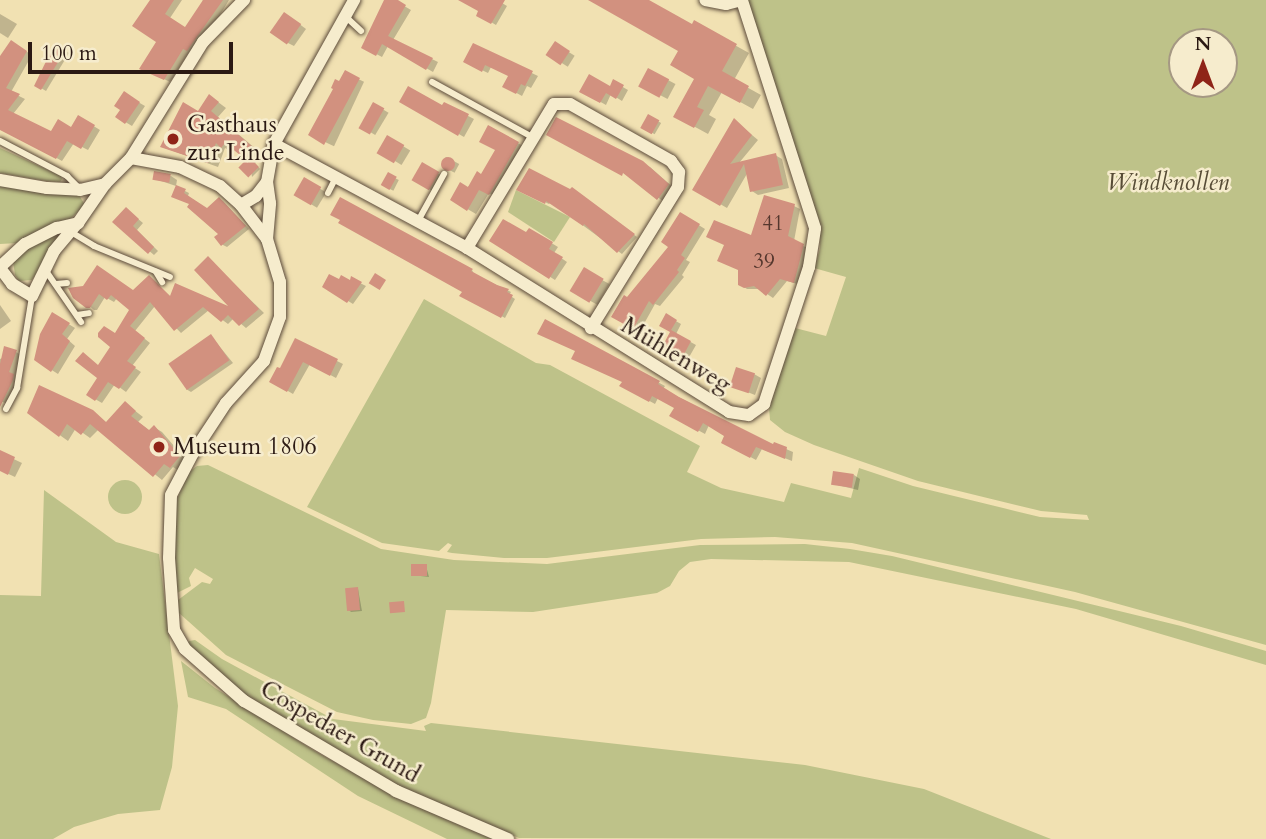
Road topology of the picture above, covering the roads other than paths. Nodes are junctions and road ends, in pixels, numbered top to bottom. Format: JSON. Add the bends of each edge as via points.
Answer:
{"nodes":[{"id":1,"x":244,"y":0,"type":"edge"},
{"id":2,"x":354,"y":0,"type":"edge"},
{"id":3,"x":705,"y":0,"type":"edge"},
{"id":4,"x":742,"y":0,"type":"edge"},
{"id":5,"x":345,"y":16,"type":"junction"},
{"id":6,"x":361,"y":31,"type":"dead end"},
{"id":7,"x":432,"y":82,"type":"dead end"},
{"id":8,"x":532,"y":137,"type":"junction"},
{"id":9,"x":0,"y":141,"type":"edge"},
{"id":10,"x":274,"y":144,"type":"junction"},
{"id":11,"x":131,"y":158,"type":"junction"},
{"id":12,"x":444,"y":174,"type":"dead end"},
{"id":13,"x":336,"y":177,"type":"junction"},
{"id":14,"x":0,"y":180,"type":"edge"},
{"id":15,"x":267,"y":182,"type":"junction"},
{"id":16,"x":106,"y":184,"type":"junction"},
{"id":17,"x":80,"y":190,"type":"junction"},
{"id":18,"x":328,"y":193,"type":"dead end"},
{"id":19,"x":241,"y":205,"type":"junction"},
{"id":20,"x":418,"y":221,"type":"junction"},
{"id":21,"x":74,"y":227,"type":"junction"},
{"id":22,"x":267,"y":239,"type":"junction"},
{"id":23,"x":467,"y":248,"type":"junction"},
{"id":24,"x":0,"y":267,"type":"edge"},
{"id":25,"x":45,"y":269,"type":"junction"},
{"id":26,"x":156,"y":272,"type":"junction"},
{"id":27,"x":170,"y":277,"type":"dead end"},
{"id":28,"x":162,"y":282,"type":"dead end"},
{"id":29,"x":67,"y":283,"type":"dead end"},
{"id":30,"x":56,"y":284,"type":"junction"},
{"id":31,"x":32,"y":296,"type":"junction"},
{"id":32,"x":89,"y":313,"type":"dead end"},
{"id":33,"x":591,"y":328,"type":"junction"},
{"id":34,"x":6,"y":409,"type":"dead end"},
{"id":35,"x":508,"y":839,"type":"edge"}],
"edges":[{"from":1,"to":11,"type":"street","via":[[203,42]]},
{"from":2,"to":5,"type":"street"},
{"from":3,"to":4,"type":"street","via":[[726,4]]},
{"from":4,"to":33,"type":"street","name":"Mühlenweg","via":[[815,228],[809,267],[764,404],[749,415],[729,412]]},
{"from":5,"to":6,"type":"lane"},
{"from":5,"to":10,"type":"street"},
{"from":7,"to":8,"type":"lane"},
{"from":8,"to":23,"type":"street"},
{"from":8,"to":33,"type":"street","via":[[554,104],[565,103],[662,155],[679,172],[678,187]]},
{"from":9,"to":17,"type":"lane","via":[[67,177]]},
{"from":10,"to":13,"type":"street","name":"Mühlenweg"},
{"from":10,"to":15,"type":"street"},
{"from":11,"to":16,"type":"street"},
{"from":11,"to":19,"type":"street","via":[[197,173]]},
{"from":12,"to":20,"type":"lane"},
{"from":13,"to":18,"type":"lane"},
{"from":13,"to":20,"type":"street","name":"Mühlenweg"},
{"from":14,"to":17,"type":"street"},
{"from":15,"to":19,"type":"street"},
{"from":15,"to":22,"type":"street"},
{"from":16,"to":17,"type":"street"},
{"from":16,"to":21,"type":"street"},
{"from":19,"to":22,"type":"street"},
{"from":20,"to":23,"type":"street","name":"Mühlenweg"},
{"from":21,"to":24,"type":"street","via":[[57,228],[25,244]]},
{"from":21,"to":25,"type":"street"},
{"from":21,"to":26,"type":"lane"},
{"from":22,"to":35,"type":"street","name":"Cospedaer Grund","via":[[281,293],[271,345],[264,361],[226,402],[169,501],[174,630],[185,649],[244,701],[396,792]]},
{"from":23,"to":33,"type":"street","name":"Mühlenweg"},
{"from":24,"to":31,"type":"street","via":[[12,284]]},
{"from":25,"to":30,"type":"lane"},
{"from":25,"to":31,"type":"street"},
{"from":26,"to":27,"type":"lane"},
{"from":26,"to":28,"type":"lane"},
{"from":29,"to":30,"type":"lane"},
{"from":30,"to":32,"type":"lane","via":[[79,318]]},
{"from":31,"to":34,"type":"lane","via":[[17,388]]}]}
